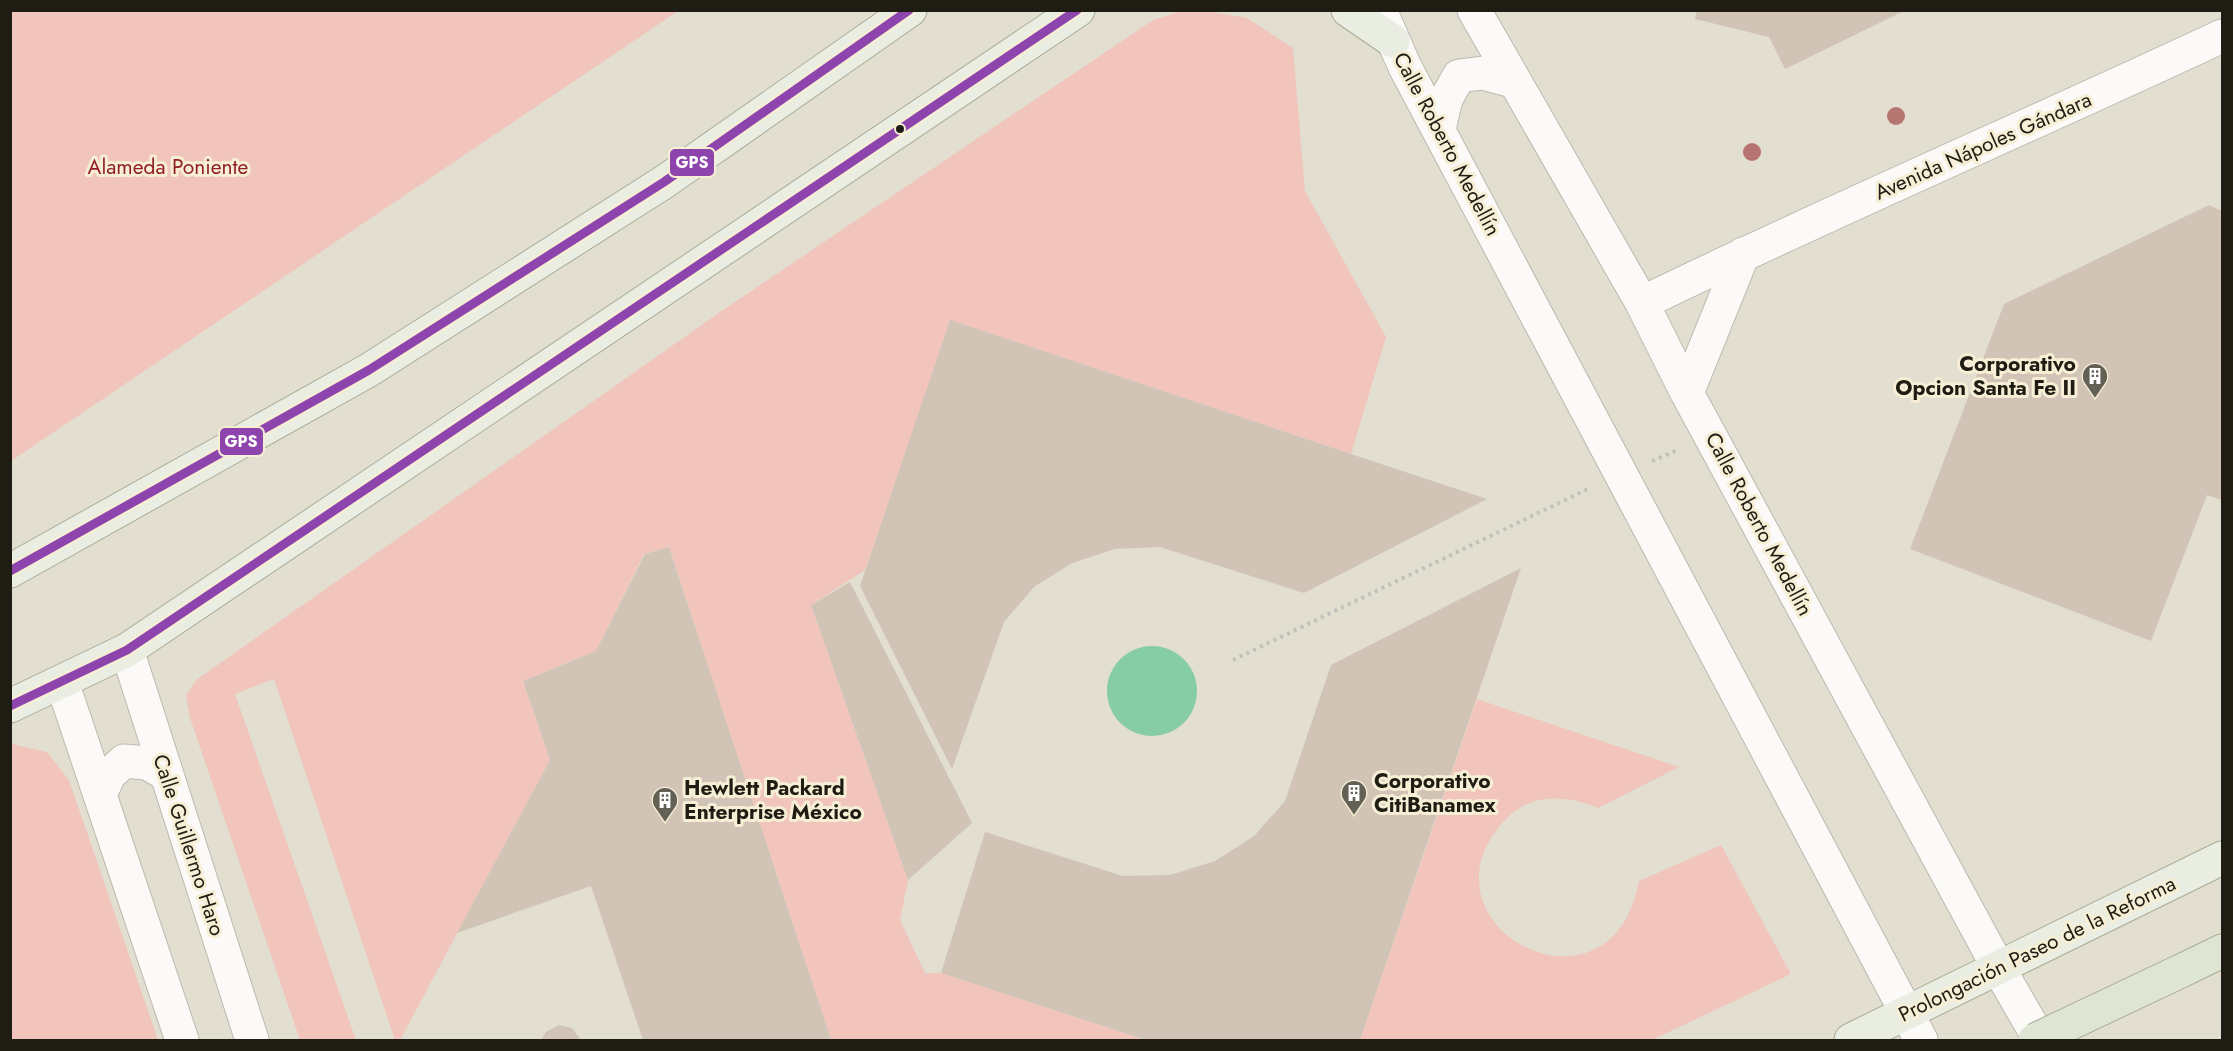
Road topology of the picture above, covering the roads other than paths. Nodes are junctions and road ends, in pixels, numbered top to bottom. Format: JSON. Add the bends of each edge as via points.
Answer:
{"nodes":[{"id":1,"x":910,"y":10,"type":"edge"},
{"id":2,"x":1348,"y":10,"type":"edge"},
{"id":3,"x":1380,"y":10,"type":"edge"},
{"id":4,"x":1474,"y":10,"type":"edge"},
{"id":5,"x":1078,"y":11,"type":"edge"},
{"id":6,"x":2223,"y":36,"type":"edge"},
{"id":7,"x":1393,"y":41,"type":"junction"},
{"id":8,"x":1513,"y":81,"type":"junction"},
{"id":9,"x":1439,"y":129,"type":"junction"},
{"id":10,"x":1743,"y":254,"type":"junction"},
{"id":11,"x":1642,"y":303,"type":"junction"},
{"id":12,"x":1687,"y":393,"type":"junction"},
{"id":13,"x":10,"y":571,"type":"edge"},
{"id":14,"x":126,"y":650,"type":"junction"},
{"id":15,"x":62,"y":682,"type":"junction"},
{"id":16,"x":10,"y":706,"type":"edge"},
{"id":17,"x":166,"y":774,"type":"junction"},
{"id":18,"x":100,"y":795,"type":"junction"},
{"id":19,"x":2223,"y":858,"type":"edge"},
{"id":20,"x":2223,"y":951,"type":"edge"},
{"id":21,"x":1998,"y":968,"type":"junction"},
{"id":22,"x":1914,"y":1027,"type":"edge"},
{"id":23,"x":182,"y":1041,"type":"edge"},
{"id":24,"x":252,"y":1041,"type":"edge"},
{"id":25,"x":1851,"y":1041,"type":"edge"},
{"id":26,"x":2038,"y":1041,"type":"edge"}],
"edges":[{"from":1,"to":13,"type":"main road","via":[[664,182],[369,369]]},
{"from":2,"to":7,"type":"main road"},
{"from":3,"to":7,"type":"street","name":"Calle Roberto Medellín"},
{"from":4,"to":8,"type":"street","name":"Calle Roberto Medellín"},
{"from":5,"to":14,"type":"main road"},
{"from":6,"to":10,"type":"street","name":"Avenida Nápoles Gándara"},
{"from":7,"to":9,"type":"street","name":"Calle Roberto Medellín"},
{"from":8,"to":9,"type":"street","via":[[1483,73],[1459,76],[1446,99]]},
{"from":8,"to":11,"type":"street","name":"Calle Roberto Medellín"},
{"from":9,"to":22,"type":"street","name":"Calle Roberto Medellín"},
{"from":10,"to":11,"type":"street","name":"Avenida Nápoles Gándara"},
{"from":10,"to":12,"type":"street"},
{"from":11,"to":12,"type":"street","name":"Calle Roberto Medellín"},
{"from":12,"to":21,"type":"street","name":"Calle Roberto Medellín"},
{"from":14,"to":15,"type":"main road"},
{"from":14,"to":17,"type":"street","name":"Calle Guillermo Haro"},
{"from":15,"to":16,"type":"main road"},
{"from":15,"to":18,"type":"street"},
{"from":17,"to":18,"type":"street","via":[[147,763],[124,761],[110,775]]},
{"from":17,"to":24,"type":"street","name":"Calle Guillermo Haro"},
{"from":18,"to":23,"type":"street"},
{"from":19,"to":21,"type":"main road","name":"Prolongación Paseo de la Reforma"},
{"from":20,"to":26,"type":"highway","bridge":true},
{"from":21,"to":22,"type":"main road","name":"Prolongación Paseo de la Reforma"},
{"from":21,"to":26,"type":"street","name":"Calle Roberto Medellín"},
{"from":22,"to":25,"type":"main road","name":"Prolongación Paseo de la Reforma"}]}
